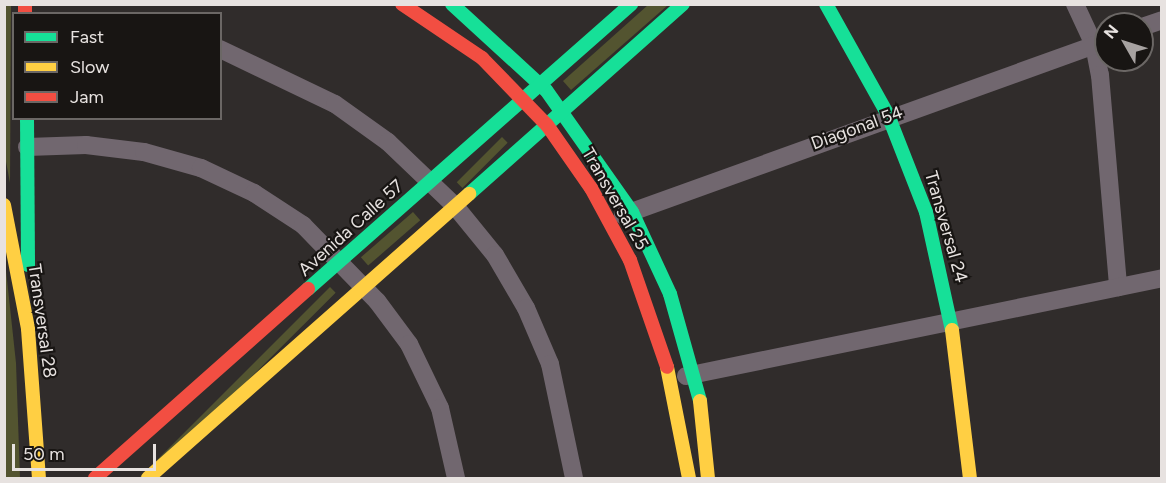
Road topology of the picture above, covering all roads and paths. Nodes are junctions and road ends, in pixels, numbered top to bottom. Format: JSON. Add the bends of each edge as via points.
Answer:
{"nodes":[{"id":1,"x":402,"y":4,"type":"edge"},
{"id":2,"x":631,"y":4,"type":"edge"},
{"id":3,"x":683,"y":4,"type":"edge"},
{"id":4,"x":826,"y":4,"type":"edge"},
{"id":5,"x":1075,"y":4,"type":"edge"},
{"id":6,"x":456,"y":6,"type":"edge"},
{"id":7,"x":448,"y":32,"type":"junction"},
{"id":8,"x":1094,"y":34,"type":"edge"},
{"id":9,"x":1094,"y":45,"type":"edge"},
{"id":10,"x":222,"y":50,"type":"edge"},
{"id":11,"x":1102,"y":72,"type":"edge"},
{"id":12,"x":541,"y":84,"type":"junction"},
{"id":13,"x":523,"y":100,"type":"junction"},
{"id":14,"x":563,"y":111,"type":"junction"},
{"id":15,"x":888,"y":115,"type":"junction"},
{"id":16,"x":27,"y":120,"type":"edge"},
{"id":17,"x":547,"y":126,"type":"junction"},
{"id":18,"x":27,"y":147,"type":"junction"},
{"id":19,"x":431,"y":181,"type":"junction"},
{"id":20,"x":4,"y":205,"type":"edge"},
{"id":21,"x":455,"y":206,"type":"junction"},
{"id":22,"x":632,"y":212,"type":"junction"},
{"id":23,"x":610,"y":220,"type":"junction"},
{"id":24,"x":341,"y":261,"type":"junction"},
{"id":25,"x":1161,"y":278,"type":"edge"},
{"id":26,"x":364,"y":287,"type":"junction"},
{"id":27,"x":1118,"y":287,"type":"junction"},
{"id":28,"x":951,"y":320,"type":"junction"},
{"id":29,"x":28,"y":329,"type":"junction"},
{"id":30,"x":696,"y":374,"type":"junction"},
{"id":31,"x":672,"y":379,"type":"junction"},
{"id":32,"x":39,"y":478,"type":"edge"},
{"id":33,"x":95,"y":478,"type":"edge"},
{"id":34,"x":148,"y":478,"type":"edge"},
{"id":35,"x":456,"y":478,"type":"edge"},
{"id":36,"x":574,"y":478,"type":"edge"},
{"id":37,"x":689,"y":478,"type":"edge"},
{"id":38,"x":708,"y":478,"type":"edge"},
{"id":39,"x":970,"y":478,"type":"edge"}],
"edges":[{"from":1,"to":7,"type":"main road","name":"Transversal 25"},
{"from":2,"to":12,"type":"main road","name":"Avenida Calle 57"},
{"from":3,"to":14,"type":"main road"},
{"from":4,"to":15,"type":"main road","name":"Transversal 24"},
{"from":5,"to":8,"type":"street"},
{"from":6,"to":7,"type":"street"},
{"from":6,"to":12,"type":"main road","name":"Transversal 25"},
{"from":7,"to":13,"type":"main road","name":"Transversal 25"},
{"from":9,"to":15,"type":"street","name":"Diagonal 54"},
{"from":10,"to":19,"type":"street","via":[[335,104]]},
{"from":11,"to":27,"type":"street"},
{"from":12,"to":13,"type":"main road","name":"Avenida Calle 57"},
{"from":12,"to":14,"type":"main road","name":"Transversal 25"},
{"from":13,"to":17,"type":"main road","name":"Transversal 25"},
{"from":13,"to":19,"type":"main road","name":"Avenida Calle 57"},
{"from":14,"to":17,"type":"main road"},
{"from":14,"to":22,"type":"main road","name":"Transversal 25"},
{"from":15,"to":22,"type":"street","name":"Diagonal 54"},
{"from":15,"to":28,"type":"main road","name":"Transversal 24","via":[[926,212]]},
{"from":16,"to":18,"type":"main road"},
{"from":17,"to":21,"type":"main road"},
{"from":17,"to":23,"type":"main road","name":"Transversal 25"},
{"from":18,"to":24,"type":"street","via":[[110,148],[201,168],[254,193],[303,225]]},
{"from":18,"to":29,"type":"main road"},
{"from":19,"to":21,"type":"street"},
{"from":19,"to":24,"type":"main road","name":"Avenida Calle 57"},
{"from":20,"to":29,"type":"main road","name":"Transversal 28"},
{"from":21,"to":26,"type":"main road"},
{"from":21,"to":36,"type":"street","via":[[495,255],[526,308],[550,364]]},
{"from":22,"to":23,"type":"street","name":"Diagonal 54"},
{"from":22,"to":30,"type":"main road","name":"Transversal 25","via":[[670,294]]},
{"from":23,"to":31,"type":"main road","name":"Transversal 25","via":[[647,300]]},
{"from":24,"to":26,"type":"street"},
{"from":24,"to":33,"type":"main road","name":"Avenida Calle 57"},
{"from":25,"to":27,"type":"street"},
{"from":26,"to":34,"type":"main road"},
{"from":26,"to":35,"type":"street","via":[[409,344],[440,408]]},
{"from":27,"to":28,"type":"street"},
{"from":28,"to":30,"type":"street"},
{"from":28,"to":39,"type":"main road","name":"Transversal 24"},
{"from":29,"to":32,"type":"main road","name":"Transversal 28"},
{"from":30,"to":31,"type":"street"},
{"from":30,"to":38,"type":"main road","name":"Transversal 25"},
{"from":31,"to":37,"type":"main road","name":"Transversal 25"}]}
